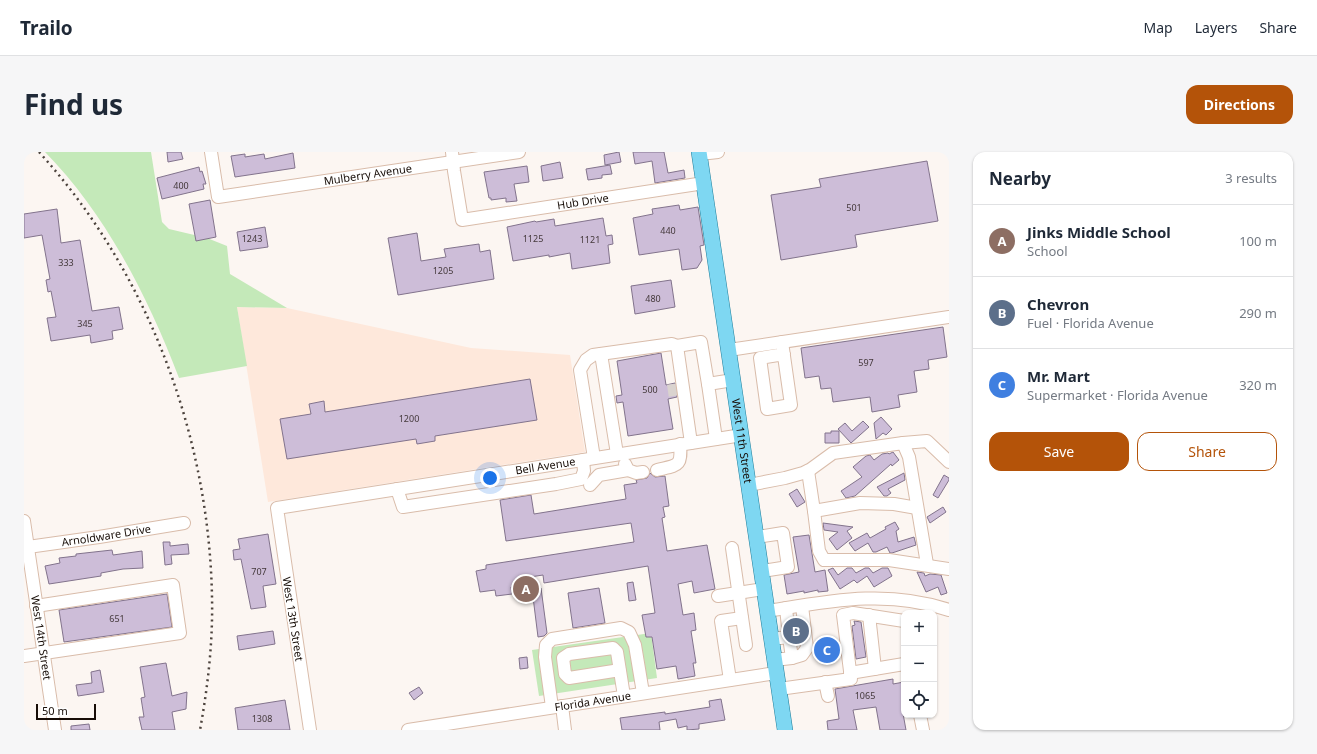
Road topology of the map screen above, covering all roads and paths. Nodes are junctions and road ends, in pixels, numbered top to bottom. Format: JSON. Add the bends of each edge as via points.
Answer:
{"nodes":[{"id":1,"x":211,"y":152,"type":"edge"},
{"id":2,"x":519,"y":152,"type":"edge"},
{"id":3,"x":718,"y":152,"type":"edge"},
{"id":4,"x":700,"y":153,"type":"edge"},
{"id":5,"x":453,"y":157,"type":"edge"},
{"id":6,"x":704,"y":183,"type":"junction"},
{"id":7,"x":949,"y":317,"type":"edge"},
{"id":8,"x":782,"y":342,"type":"junction"},
{"id":9,"x":677,"y":346,"type":"junction"},
{"id":10,"x":729,"y":350,"type":"junction"},
{"id":11,"x":601,"y":354,"type":"junction"},
{"id":12,"x":784,"y":354,"type":"dead end"},
{"id":13,"x":680,"y":370,"type":"junction"},
{"id":14,"x":734,"y":380,"type":"junction"},
{"id":15,"x":673,"y":384,"type":"tunnel mouth"},
{"id":16,"x":708,"y":384,"type":"junction"},
{"id":17,"x":675,"y":398,"type":"tunnel mouth"},
{"id":18,"x":686,"y":409,"type":"junction"},
{"id":19,"x":742,"y":434,"type":"junction"},
{"id":20,"x":716,"y":439,"type":"junction"},
{"id":21,"x":686,"y":443,"type":"junction"},
{"id":22,"x":903,"y":443,"type":"junction"},
{"id":23,"x":620,"y":454,"type":"junction"},
{"id":24,"x":588,"y":459,"type":"junction"},
{"id":25,"x":949,"y":462,"type":"edge"},
{"id":26,"x":628,"y":470,"type":"junction"},
{"id":27,"x":657,"y":470,"type":"dead end"},
{"id":28,"x":808,"y":471,"type":"junction"},
{"id":29,"x":643,"y":472,"type":"dead end"},
{"id":30,"x":749,"y":484,"type":"junction"},
{"id":31,"x":590,"y":485,"type":"dead end"},
{"id":32,"x":397,"y":489,"type":"junction"},
{"id":33,"x":277,"y":508,"type":"joint"},
{"id":34,"x":918,"y":508,"type":"junction"},
{"id":35,"x":814,"y":510,"type":"junction"},
{"id":36,"x":24,"y":521,"type":"edge"},
{"id":37,"x":184,"y":523,"type":"dead end"},
{"id":38,"x":756,"y":537,"type":"junction"},
{"id":39,"x":28,"y":546,"type":"junction"},
{"id":40,"x":732,"y":548,"type":"dead end"},
{"id":41,"x":927,"y":564,"type":"junction"},
{"id":42,"x":949,"y":569,"type":"edge"},
{"id":43,"x":762,"y":571,"type":"junction"},
{"id":44,"x":764,"y":589,"type":"junction"},
{"id":45,"x":738,"y":593,"type":"junction"},
{"id":46,"x":718,"y":596,"type":"dead end"},
{"id":47,"x":36,"y":606,"type":"junction"},
{"id":48,"x":949,"y":610,"type":"edge"},
{"id":49,"x":768,"y":611,"type":"junction"},
{"id":50,"x":869,"y":615,"type":"junction"},
{"id":51,"x":742,"y":618,"type":"junction"},
{"id":52,"x":901,"y":620,"type":"edge"},
{"id":53,"x":795,"y":622,"type":"junction"},
{"id":54,"x":771,"y":639,"type":"junction"},
{"id":55,"x":746,"y":645,"type":"dead end"},
{"id":56,"x":44,"y":654,"type":"junction"},
{"id":57,"x":24,"y":656,"type":"edge"},
{"id":58,"x":792,"y":658,"type":"junction"},
{"id":59,"x":901,"y":665,"type":"edge"},
{"id":60,"x":775,"y":666,"type":"junction"},
{"id":61,"x":875,"y":669,"type":"junction"},
{"id":62,"x":620,"y":670,"type":"dead end"},
{"id":63,"x":850,"y":672,"type":"junction"},
{"id":64,"x":730,"y":680,"type":"junction"},
{"id":65,"x":826,"y":682,"type":"junction"},
{"id":66,"x":779,"y":689,"type":"junction"},
{"id":67,"x":643,"y":693,"type":"junction"},
{"id":68,"x":624,"y":696,"type":"junction"},
{"id":69,"x":828,"y":696,"type":"dead end"},
{"id":70,"x":557,"y":707,"type":"junction"},
{"id":71,"x":921,"y":718,"type":"edge"},
{"id":72,"x":55,"y":730,"type":"edge"},
{"id":73,"x":310,"y":730,"type":"edge"},
{"id":74,"x":408,"y":730,"type":"edge"},
{"id":75,"x":565,"y":730,"type":"edge"},
{"id":76,"x":785,"y":730,"type":"edge"},
{"id":77,"x":923,"y":730,"type":"edge"}],
"edges":[{"from":1,"to":5,"type":"street","name":"Mulberry Avenue","via":[[218,197]]},
{"from":2,"to":5,"type":"street","name":"Mulberry Avenue"},
{"from":3,"to":4,"type":"street"},
{"from":4,"to":6,"type":"main road","name":"West 11th Street"},
{"from":5,"to":6,"type":"street","name":"Hub Drive","via":[[462,220]]},
{"from":6,"to":10,"type":"main road","name":"West 11th Street"},
{"from":7,"to":8,"type":"street"},
{"from":8,"to":10,"type":"street"},
{"from":8,"to":12,"type":"street"},
{"from":9,"to":11,"type":"street","via":[[672,344]]},
{"from":9,"to":13,"type":"street"},
{"from":9,"to":16,"type":"street","via":[[701,342]]},
{"from":10,"to":14,"type":"main road","name":"West 11th Street"},
{"from":11,"to":23,"type":"street"},
{"from":11,"to":24,"type":"street","via":[[593,355],[586,360],[580,370]]},
{"from":13,"to":15,"type":"street"},
{"from":13,"to":18,"type":"street"},
{"from":14,"to":16,"type":"street"},
{"from":14,"to":19,"type":"main road","name":"West 11th Street"},
{"from":16,"to":20,"type":"street"},
{"from":17,"to":18,"type":"street"},
{"from":18,"to":21,"type":"street"},
{"from":19,"to":20,"type":"street","name":"Bell Avenue"},
{"from":19,"to":30,"type":"main road","name":"West 11th Street"},
{"from":20,"to":21,"type":"street","name":"Bell Avenue"},
{"from":21,"to":23,"type":"street","name":"Bell Avenue"},
{"from":21,"to":27,"type":"street","via":[[679,463]]},
{"from":22,"to":25,"type":"street","via":[[927,441]]},
{"from":22,"to":28,"type":"street","via":[[833,453]]},
{"from":22,"to":34,"type":"street","via":[[909,458]]},
{"from":23,"to":24,"type":"street","name":"Bell Avenue"},
{"from":23,"to":26,"type":"street"},
{"from":24,"to":32,"type":"street","name":"Bell Avenue"},
{"from":24,"to":32,"type":"street","via":[[581,479],[556,484],[403,507]]},
{"from":26,"to":29,"type":"street"},
{"from":26,"to":31,"type":"street","via":[[599,475]]},
{"from":28,"to":30,"type":"street"},
{"from":28,"to":35,"type":"street"},
{"from":30,"to":38,"type":"main road","name":"West 11th Street"},
{"from":32,"to":33,"type":"street","name":"Bell Avenue"},
{"from":33,"to":73,"type":"street","name":"West 13th Street"},
{"from":34,"to":35,"type":"street","via":[[860,503]]},
{"from":34,"to":41,"type":"street"},
{"from":35,"to":41,"type":"street","via":[[819,551],[824,560],[889,560]]},
{"from":36,"to":39,"type":"street","name":"West 14th Street"},
{"from":37,"to":39,"type":"street","name":"Arnoldware Drive"},
{"from":38,"to":43,"type":"main road","name":"West 11th Street"},
{"from":38,"to":43,"type":"street","via":[[783,533],[788,567]]},
{"from":39,"to":47,"type":"street","name":"West 14th Street"},
{"from":40,"to":45,"type":"street"},
{"from":41,"to":42,"type":"street"},
{"from":43,"to":44,"type":"main road","name":"West 11th Street"},
{"from":44,"to":45,"type":"street"},
{"from":44,"to":49,"type":"main road","name":"West 11th Street"},
{"from":45,"to":46,"type":"street"},
{"from":45,"to":51,"type":"street"},
{"from":47,"to":56,"type":"street","name":"West 14th Street"},
{"from":47,"to":56,"type":"street","via":[[173,585],[180,633]]},
{"from":48,"to":53,"type":"street","via":[[922,602],[889,598],[852,599]]},
{"from":49,"to":53,"type":"street"},
{"from":49,"to":54,"type":"main road","name":"West 11th Street"},
{"from":50,"to":52,"type":"street"},
{"from":50,"to":61,"type":"street"},
{"from":50,"to":63,"type":"street","via":[[852,612],[843,616]]},
{"from":51,"to":55,"type":"street"},
{"from":51,"to":64,"type":"street","via":[[721,621]]},
{"from":53,"to":54,"type":"street"},
{"from":53,"to":58,"type":"street"},
{"from":53,"to":58,"type":"street","via":[[807,648],[802,655]]},
{"from":54,"to":60,"type":"main road","name":"West 11th Street"},
{"from":56,"to":57,"type":"street"},
{"from":56,"to":72,"type":"street","name":"West 14th Street"},
{"from":58,"to":60,"type":"street","name":"Florida Avenue"},
{"from":59,"to":61,"type":"street"},
{"from":60,"to":64,"type":"street","name":"Florida Avenue"},
{"from":60,"to":66,"type":"main road","name":"West 11th Street"},
{"from":61,"to":63,"type":"street"},
{"from":62,"to":68,"type":"street"},
{"from":63,"to":65,"type":"street","via":[[851,679]]},
{"from":64,"to":67,"type":"street","name":"Florida Avenue"},
{"from":65,"to":66,"type":"street"},
{"from":65,"to":69,"type":"street"},
{"from":66,"to":76,"type":"main road","name":"West 11th Street"},
{"from":67,"to":68,"type":"street","name":"Florida Avenue"},
{"from":67,"to":70,"type":"street","via":[[635,645],[629,632],[621,628],[552,639],[546,645],[545,656]]},
{"from":68,"to":70,"type":"street","name":"Florida Avenue"},
{"from":70,"to":74,"type":"street","name":"Florida Avenue"},
{"from":70,"to":75,"type":"street"},
{"from":71,"to":77,"type":"street"}]}
